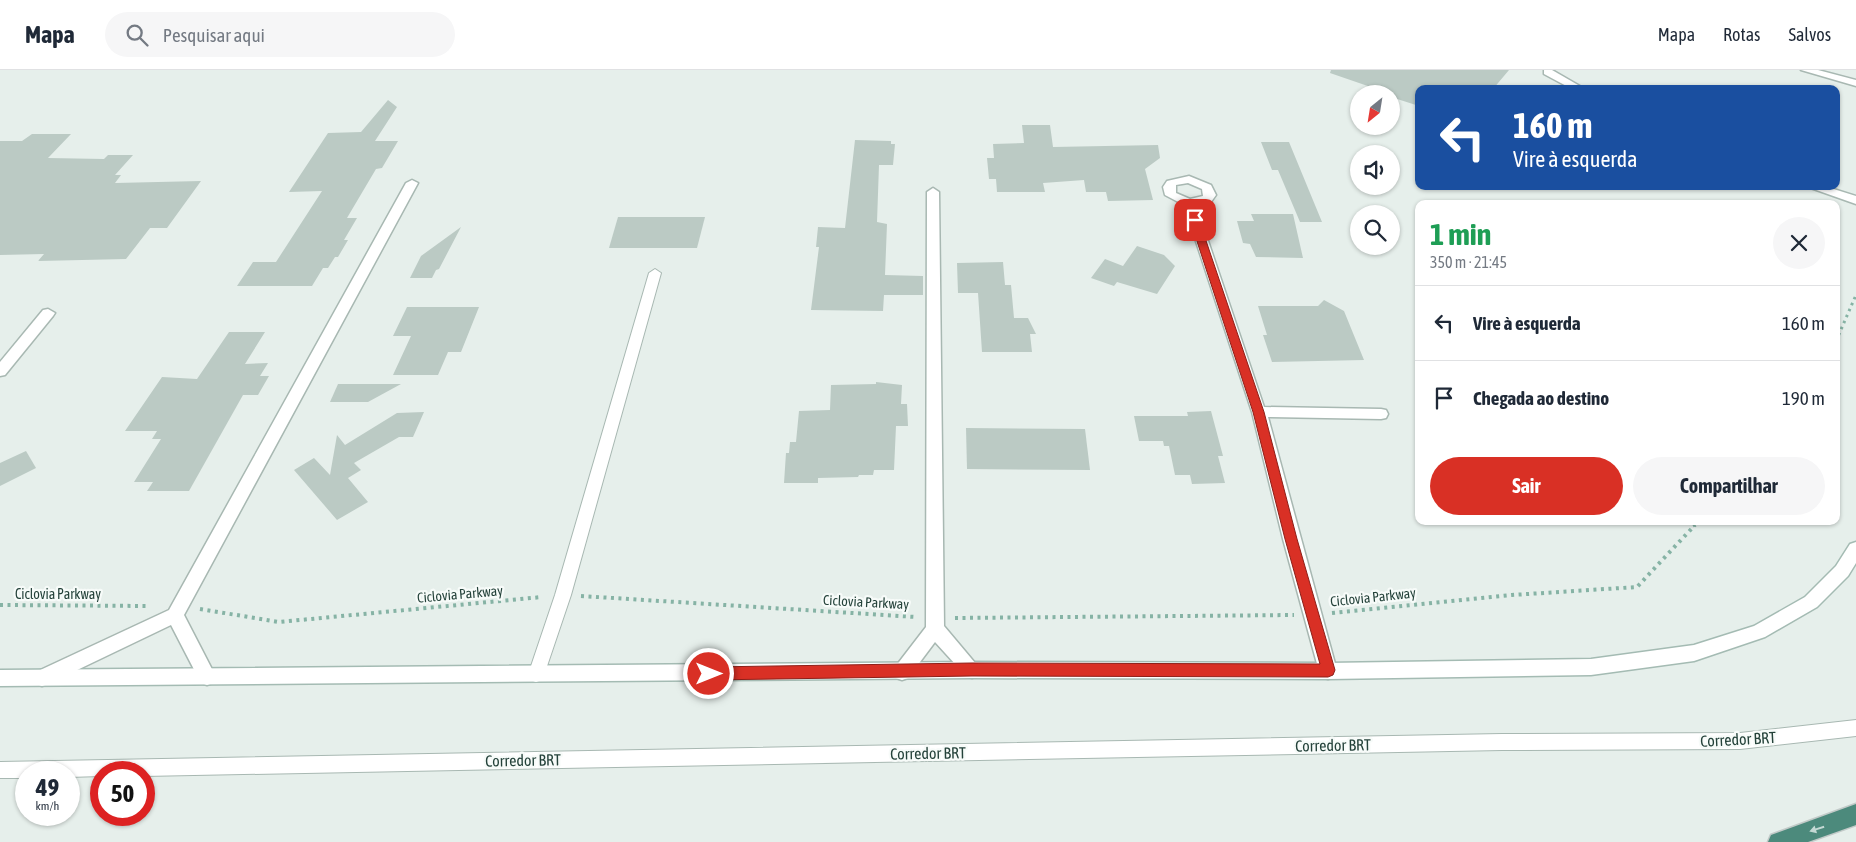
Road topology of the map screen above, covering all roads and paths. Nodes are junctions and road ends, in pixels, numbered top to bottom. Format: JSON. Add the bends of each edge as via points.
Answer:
{"nodes":[{"id":1,"x":1806,"y":70,"type":"edge"},
{"id":2,"x":1548,"y":72,"type":"dead end"},
{"id":3,"x":1856,"y":83,"type":"edge"},
{"id":4,"x":1572,"y":85,"type":"edge"},
{"id":5,"x":412,"y":182,"type":"dead end"},
{"id":6,"x":1825,"y":190,"type":"edge"},
{"id":7,"x":933,"y":192,"type":"dead end"},
{"id":8,"x":1856,"y":200,"type":"edge"},
{"id":9,"x":1189,"y":203,"type":"dead end"},
{"id":10,"x":655,"y":273,"type":"dead end"},
{"id":11,"x":1856,"y":295,"type":"edge"},
{"id":12,"x":48,"y":313,"type":"dead end"},
{"id":13,"x":1840,"y":332,"type":"edge"},
{"id":14,"x":0,"y":371,"type":"edge"},
{"id":15,"x":1259,"y":412,"type":"junction"},
{"id":16,"x":1381,"y":414,"type":"dead end"},
{"id":17,"x":1695,"y":525,"type":"edge"},
{"id":18,"x":1856,"y":549,"type":"edge"},
{"id":19,"x":563,"y":596,"type":"junction"},
{"id":20,"x":0,"y":604,"type":"edge"},
{"id":21,"x":178,"y":610,"type":"junction"},
{"id":22,"x":1313,"y":615,"type":"junction"},
{"id":23,"x":935,"y":623,"type":"junction"},
{"id":24,"x":972,"y":670,"type":"junction"},
{"id":25,"x":1328,"y":670,"type":"junction"},
{"id":26,"x":902,"y":672,"type":"junction"},
{"id":27,"x":536,"y":675,"type":"junction"},
{"id":28,"x":207,"y":677,"type":"junction"},
{"id":29,"x":0,"y":678,"type":"edge"},
{"id":30,"x":42,"y":678,"type":"junction"},
{"id":31,"x":1856,"y":728,"type":"edge"},
{"id":32,"x":0,"y":770,"type":"edge"},
{"id":33,"x":1856,"y":814,"type":"edge"},
{"id":34,"x":1778,"y":842,"type":"edge"}],
"edges":[{"from":1,"to":3,"type":"street"},
{"from":2,"to":4,"type":"street"},
{"from":5,"to":21,"type":"street"},
{"from":6,"to":8,"type":"street"},
{"from":7,"to":23,"type":"street"},
{"from":9,"to":15,"type":"street"},
{"from":10,"to":19,"type":"lane"},
{"from":11,"to":13,"type":"path"},
{"from":12,"to":14,"type":"street"},
{"from":15,"to":16,"type":"street"},
{"from":15,"to":22,"type":"street"},
{"from":17,"to":22,"type":"path","name":"Ciclovia Parkway","via":[[1637,587],[1512,595]]},
{"from":18,"to":25,"type":"street","via":[[1842,571],[1811,602],[1759,632],[1694,654],[1591,667]]},
{"from":19,"to":21,"type":"path","name":"Ciclovia Parkway","via":[[278,622]]},
{"from":19,"to":23,"type":"path","name":"Ciclovia Parkway"},
{"from":19,"to":27,"type":"lane"},
{"from":20,"to":21,"type":"path","name":"Ciclovia Parkway"},
{"from":21,"to":28,"type":"street"},
{"from":21,"to":30,"type":"street"},
{"from":22,"to":23,"type":"path","name":"Ciclovia Parkway"},
{"from":22,"to":25,"type":"street"},
{"from":23,"to":24,"type":"street"},
{"from":23,"to":26,"type":"street"},
{"from":24,"to":25,"type":"street"},
{"from":24,"to":26,"type":"street"},
{"from":26,"to":27,"type":"street"},
{"from":27,"to":28,"type":"street"},
{"from":28,"to":30,"type":"street"},
{"from":29,"to":30,"type":"street"},
{"from":31,"to":32,"type":"lane","name":"Corredor BRT","via":[[1740,741],[1502,742]]},
{"from":33,"to":34,"type":"highway","one_way":true}]}
